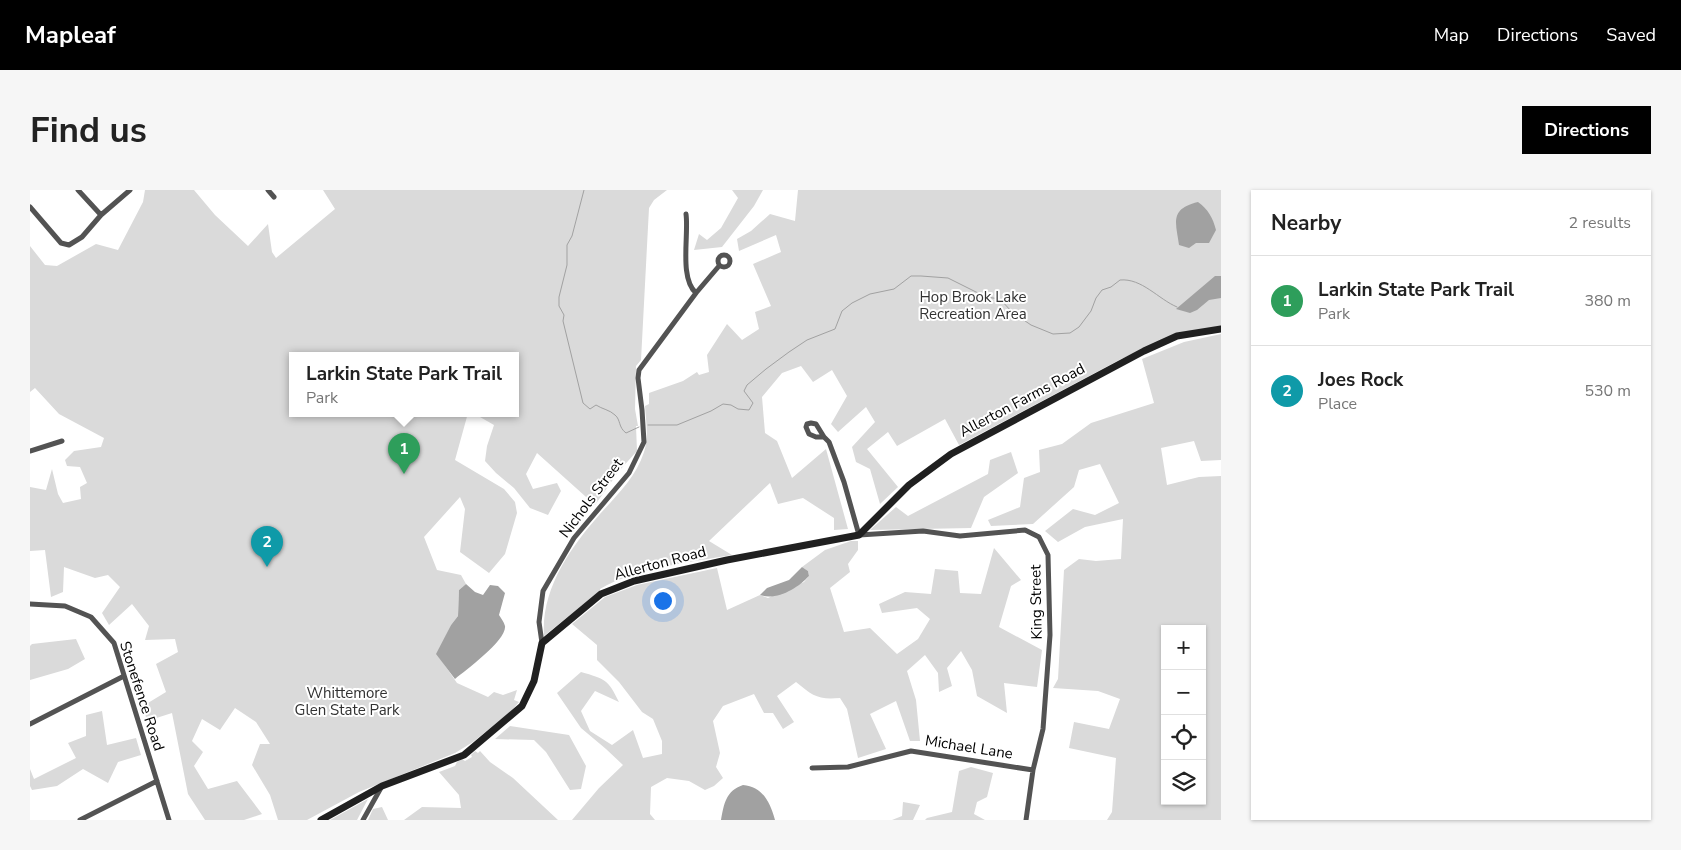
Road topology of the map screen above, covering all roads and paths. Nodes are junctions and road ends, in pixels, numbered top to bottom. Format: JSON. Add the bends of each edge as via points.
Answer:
{"nodes":[{"id":1,"x":78,"y":190,"type":"edge"},
{"id":2,"x":130,"y":190,"type":"edge"},
{"id":3,"x":268,"y":190,"type":"edge"},
{"id":4,"x":274,"y":197,"type":"dead end"},
{"id":5,"x":30,"y":207,"type":"edge"},
{"id":6,"x":686,"y":214,"type":"dead end"},
{"id":7,"x":102,"y":215,"type":"junction"},
{"id":8,"x":719,"y":266,"type":"dead end"},
{"id":9,"x":696,"y":293,"type":"junction"},
{"id":10,"x":1221,"y":329,"type":"edge"},
{"id":11,"x":824,"y":437,"type":"dead end"},
{"id":12,"x":62,"y":441,"type":"dead end"},
{"id":13,"x":30,"y":451,"type":"edge"},
{"id":14,"x":859,"y":535,"type":"junction"},
{"id":15,"x":30,"y":604,"type":"edge"},
{"id":16,"x":542,"y":643,"type":"junction"},
{"id":17,"x":124,"y":676,"type":"junction"},
{"id":18,"x":30,"y":724,"type":"edge"},
{"id":19,"x":812,"y":768,"type":"dead end"},
{"id":20,"x":1033,"y":770,"type":"junction"},
{"id":21,"x":157,"y":781,"type":"junction"},
{"id":22,"x":382,"y":786,"type":"junction"},
{"id":23,"x":80,"y":820,"type":"edge"},
{"id":24,"x":169,"y":820,"type":"edge"},
{"id":25,"x":321,"y":820,"type":"edge"},
{"id":26,"x":363,"y":820,"type":"edge"},
{"id":27,"x":1026,"y":820,"type":"edge"}],
"edges":[{"from":1,"to":7,"type":"street"},
{"from":2,"to":7,"type":"street"},
{"from":3,"to":4,"type":"street"},
{"from":5,"to":7,"type":"street","via":[[61,243],[69,245],[82,237]]},
{"from":6,"to":9,"type":"street","via":[[687,276]]},
{"from":8,"to":9,"type":"street"},
{"from":9,"to":16,"type":"street","name":"Nichols Street","via":[[639,370],[644,442],[628,473],[574,538],[543,591],[538,622]]},
{"from":10,"to":14,"type":"street","name":"Allerton Farms Road","via":[[1177,336],[951,454],[909,485]]},
{"from":11,"to":14,"type":"street","via":[[829,442],[844,482]]},
{"from":12,"to":13,"type":"street"},
{"from":14,"to":16,"type":"street","name":"Allerton Road","via":[[634,581],[601,594]]},
{"from":14,"to":20,"type":"street","name":"King Street","via":[[923,532],[960,536],[1025,530],[1039,537],[1048,555],[1050,635],[1043,729]]},
{"from":15,"to":17,"type":"street","name":"Stonefence Road","via":[[65,606],[91,617],[114,643]]},
{"from":16,"to":22,"type":"street","via":[[534,681],[522,706],[464,755]]},
{"from":17,"to":18,"type":"street"},
{"from":17,"to":21,"type":"street","name":"Stonefence Road"},
{"from":19,"to":20,"type":"street","name":"Michael Lane","via":[[848,767],[911,750]]},
{"from":20,"to":27,"type":"street","name":"King Street"},
{"from":21,"to":23,"type":"street"},
{"from":21,"to":24,"type":"street","name":"Stonefence Road"},
{"from":22,"to":25,"type":"street"},
{"from":22,"to":26,"type":"street"}]}
